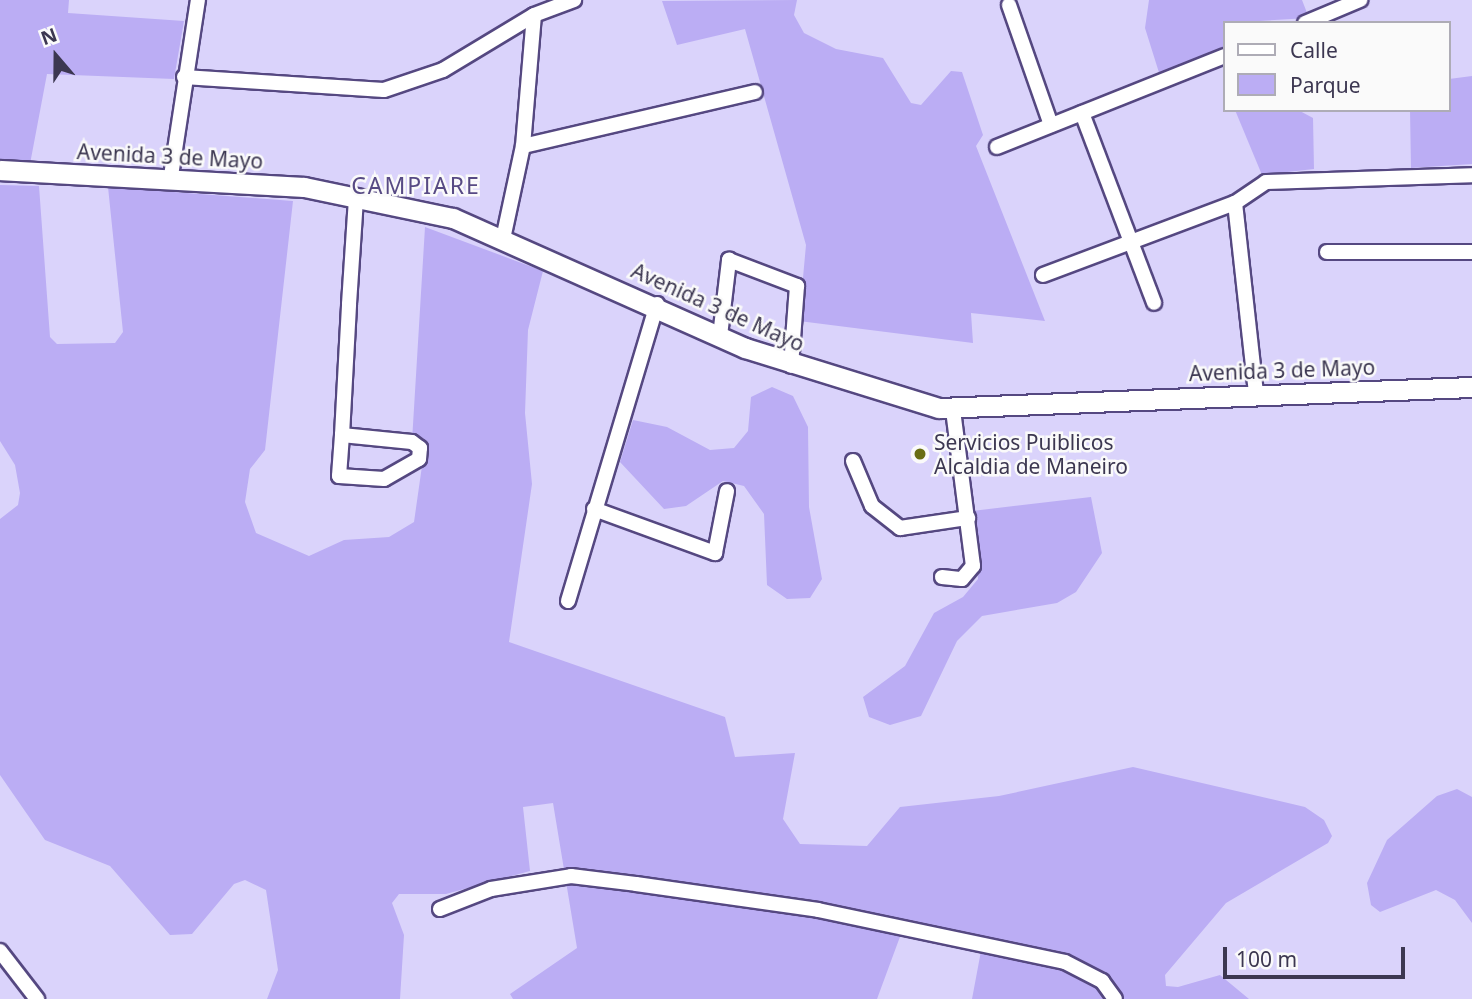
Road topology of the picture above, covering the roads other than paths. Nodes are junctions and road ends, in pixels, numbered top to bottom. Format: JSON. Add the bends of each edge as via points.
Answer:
{"nodes":[{"id":1,"x":198,"y":0,"type":"edge"},
{"id":2,"x":574,"y":0,"type":"edge"},
{"id":3,"x":1360,"y":0,"type":"edge"},
{"id":4,"x":1009,"y":5,"type":"dead end"},
{"id":5,"x":534,"y":15,"type":"junction"},
{"id":6,"x":1310,"y":21,"type":"edge"},
{"id":7,"x":1224,"y":55,"type":"edge"},
{"id":8,"x":184,"y":77,"type":"junction"},
{"id":9,"x":755,"y":92,"type":"dead end"},
{"id":10,"x":1082,"y":113,"type":"junction"},
{"id":11,"x":1051,"y":125,"type":"junction"},
{"id":12,"x":523,"y":146,"type":"junction"},
{"id":13,"x":997,"y":147,"type":"dead end"},
{"id":14,"x":0,"y":170,"type":"edge"},
{"id":15,"x":1472,"y":175,"type":"edge"},
{"id":16,"x":171,"y":176,"type":"junction"},
{"id":17,"x":356,"y":198,"type":"junction"},
{"id":18,"x":1235,"y":203,"type":"junction"},
{"id":19,"x":503,"y":239,"type":"junction"},
{"id":20,"x":1130,"y":241,"type":"junction"},
{"id":21,"x":1327,"y":252,"type":"dead end"},
{"id":22,"x":1472,"y":252,"type":"edge"},
{"id":23,"x":1043,"y":275,"type":"dead end"},
{"id":24,"x":1154,"y":303,"type":"dead end"},
{"id":25,"x":657,"y":304,"type":"junction"},
{"id":26,"x":720,"y":336,"type":"junction"},
{"id":27,"x":791,"y":366,"type":"junction"},
{"id":28,"x":1472,"y":387,"type":"edge"},
{"id":29,"x":1256,"y":393,"type":"junction"},
{"id":30,"x":953,"y":409,"type":"junction"},
{"id":31,"x":342,"y":435,"type":"junction"},
{"id":32,"x":853,"y":461,"type":"dead end"},
{"id":33,"x":727,"y":491,"type":"dead end"},
{"id":34,"x":594,"y":509,"type":"junction"},
{"id":35,"x":968,"y":518,"type":"junction"},
{"id":36,"x":942,"y":577,"type":"dead end"},
{"id":37,"x":569,"y":601,"type":"dead end"},
{"id":38,"x":440,"y":909,"type":"dead end"},
{"id":39,"x":0,"y":951,"type":"edge"},
{"id":40,"x":37,"y":999,"type":"edge"},
{"id":41,"x":1115,"y":999,"type":"edge"}],
"edges":[{"from":1,"to":8,"type":"street"},
{"from":2,"to":5,"type":"street"},
{"from":3,"to":6,"type":"street"},
{"from":4,"to":11,"type":"street"},
{"from":5,"to":8,"type":"street","via":[[443,71],[384,90]]},
{"from":5,"to":12,"type":"street"},
{"from":7,"to":10,"type":"street"},
{"from":8,"to":16,"type":"street"},
{"from":9,"to":12,"type":"street"},
{"from":10,"to":11,"type":"street"},
{"from":10,"to":20,"type":"street"},
{"from":11,"to":13,"type":"street"},
{"from":12,"to":19,"type":"street"},
{"from":14,"to":16,"type":"street","name":"Avenida 3 de Mayo"},
{"from":15,"to":18,"type":"street","via":[[1266,183]]},
{"from":16,"to":17,"type":"street","name":"Avenida 3 de Mayo"},
{"from":17,"to":19,"type":"street","name":"Avenida 3 de Mayo","via":[[453,218]]},
{"from":17,"to":31,"type":"street"},
{"from":18,"to":20,"type":"street"},
{"from":18,"to":29,"type":"street"},
{"from":19,"to":25,"type":"street","name":"Avenida 3 de Mayo"},
{"from":20,"to":23,"type":"street"},
{"from":20,"to":24,"type":"street"},
{"from":21,"to":22,"type":"street"},
{"from":25,"to":26,"type":"street","name":"Avenida 3 de Mayo"},
{"from":25,"to":34,"type":"street"},
{"from":26,"to":27,"type":"street","name":"Avenida 3 de Mayo"},
{"from":26,"to":27,"type":"street","via":[[729,260],[797,286]]},
{"from":27,"to":30,"type":"street","name":"Avenida 3 de Mayo"},
{"from":28,"to":29,"type":"street","name":"Avenida 3 de Mayo"},
{"from":29,"to":30,"type":"street","name":"Avenida 3 de Mayo"},
{"from":30,"to":35,"type":"street"},
{"from":31,"to":31,"type":"street","via":[[412,442],[420,448],[419,459],[384,479],[344,481]]},
{"from":32,"to":35,"type":"street","via":[[872,506],[900,528]]},
{"from":33,"to":34,"type":"street","via":[[715,553]]},
{"from":34,"to":37,"type":"street"},
{"from":35,"to":36,"type":"street","via":[[973,566],[962,579]]},
{"from":38,"to":41,"type":"street","via":[[491,889],[571,876],[636,884],[818,910],[1065,962],[1102,981]]},
{"from":39,"to":40,"type":"street"}]}
